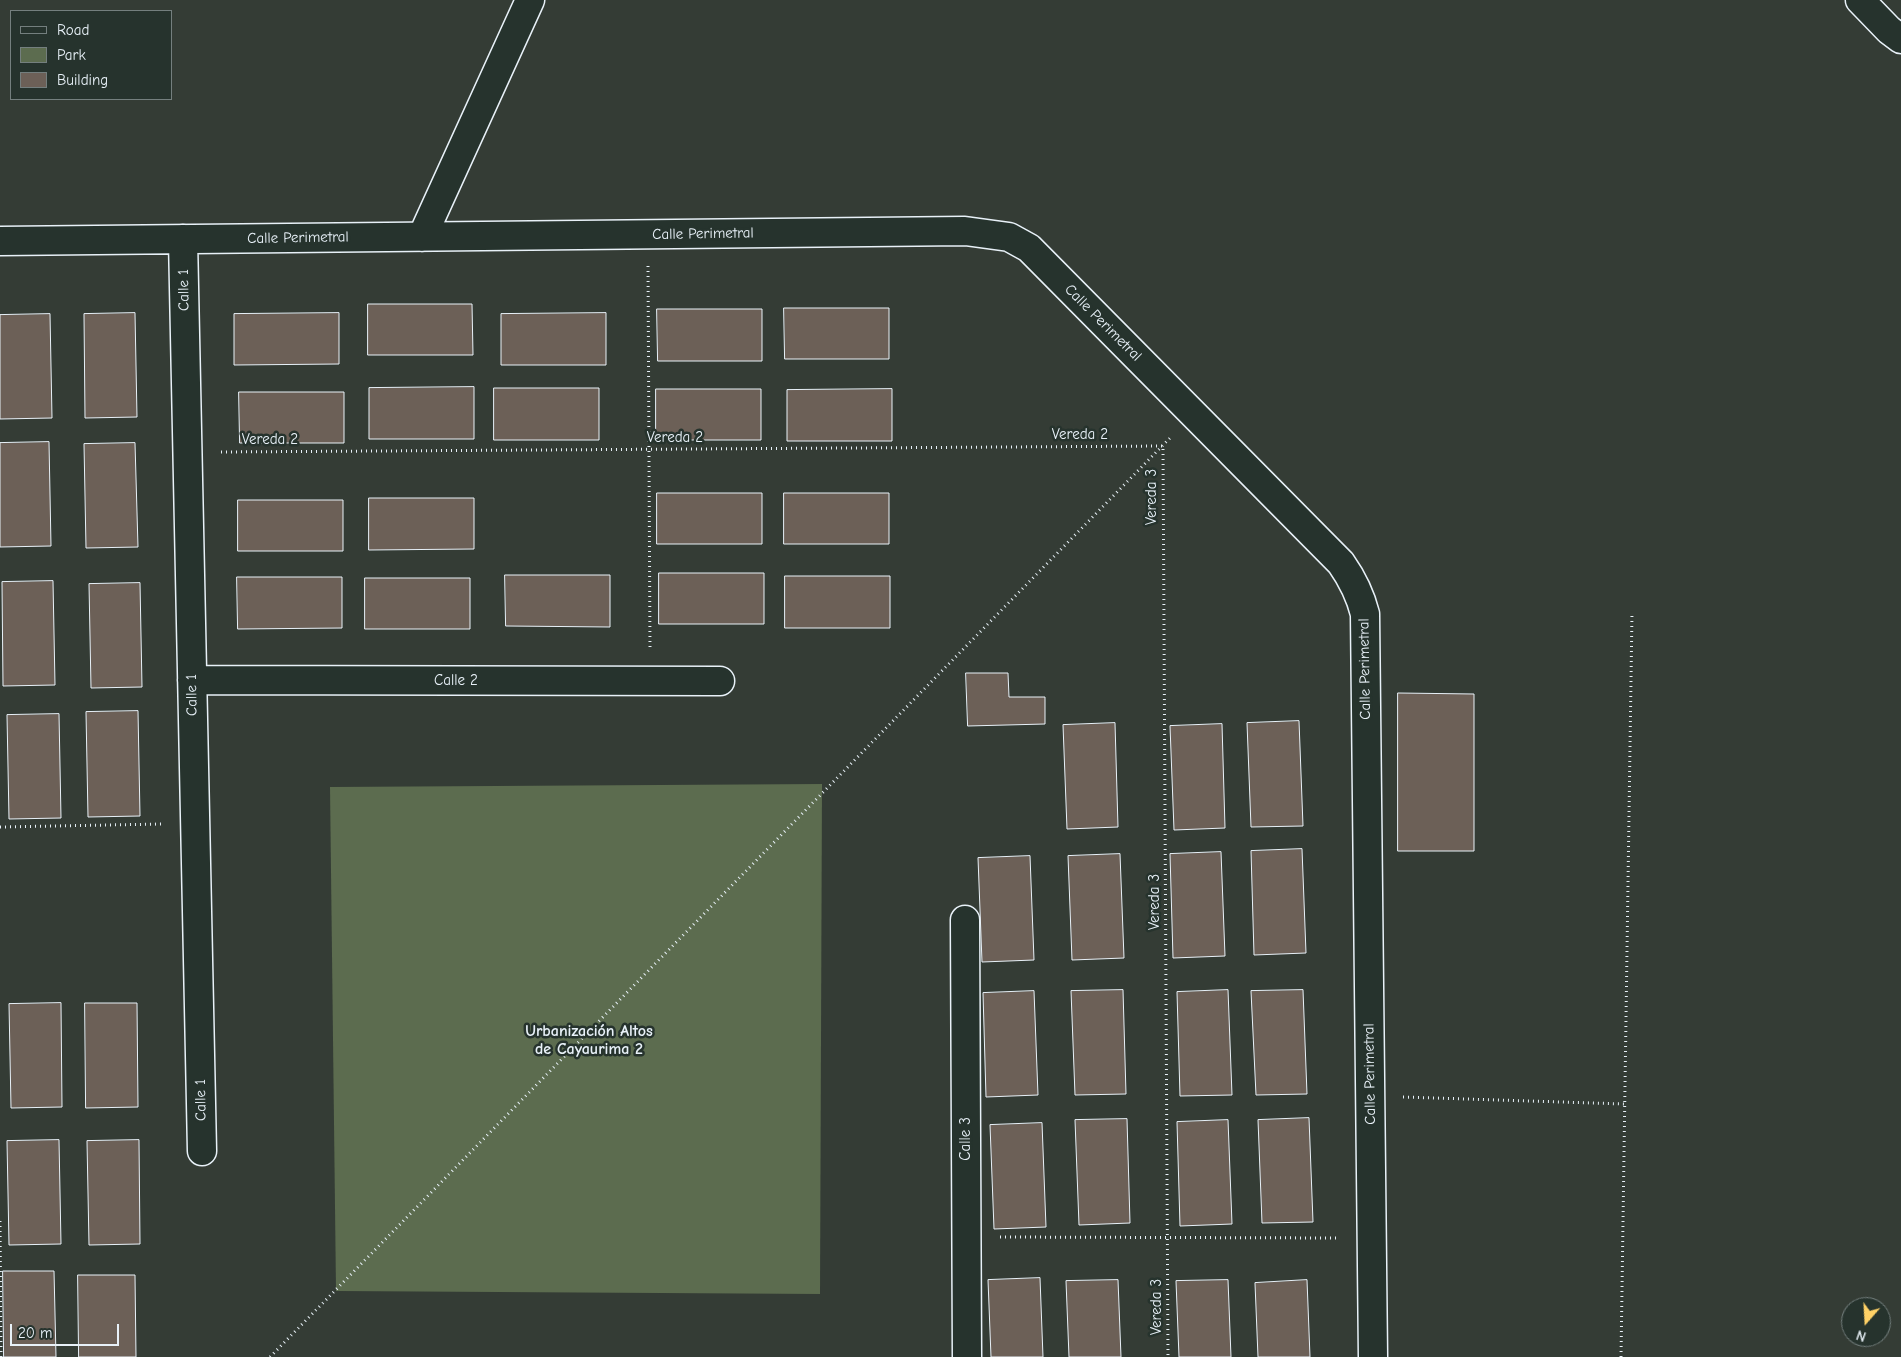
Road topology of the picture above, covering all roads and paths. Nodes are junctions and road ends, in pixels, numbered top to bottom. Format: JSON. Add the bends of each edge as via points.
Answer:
{"nodes":[{"id":1,"x":530,"y":0,"type":"edge"},
{"id":2,"x":1860,"y":0,"type":"edge"},
{"id":3,"x":1901,"y":39,"type":"edge"},
{"id":4,"x":648,"y":234,"type":"junction"},
{"id":5,"x":422,"y":237,"type":"junction"},
{"id":6,"x":183,"y":239,"type":"junction"},
{"id":7,"x":0,"y":241,"type":"edge"},
{"id":8,"x":1193,"y":414,"type":"junction"},
{"id":9,"x":1163,"y":446,"type":"junction"},
{"id":10,"x":649,"y":449,"type":"junction"},
{"id":11,"x":188,"y":452,"type":"junction"},
{"id":12,"x":1632,"y":612,"type":"dead end"},
{"id":13,"x":192,"y":680,"type":"junction"},
{"id":14,"x":650,"y":681,"type":"junction"},
{"id":15,"x":720,"y":681,"type":"dead end"},
{"id":16,"x":195,"y":824,"type":"junction"},
{"id":17,"x":0,"y":827,"type":"edge"},
{"id":18,"x":965,"y":920,"type":"dead end"},
{"id":19,"x":1370,"y":1096,"type":"junction"},
{"id":20,"x":1624,"y":1104,"type":"junction"},
{"id":21,"x":202,"y":1151,"type":"dead end"},
{"id":22,"x":0,"y":1221,"type":"edge"},
{"id":23,"x":966,"y":1237,"type":"junction"},
{"id":24,"x":1168,"y":1238,"type":"junction"},
{"id":25,"x":1372,"y":1238,"type":"junction"},
{"id":26,"x":1,"y":1357,"type":"edge"},
{"id":27,"x":270,"y":1357,"type":"edge"},
{"id":28,"x":967,"y":1357,"type":"edge"},
{"id":29,"x":1168,"y":1357,"type":"edge"},
{"id":30,"x":1373,"y":1357,"type":"edge"},
{"id":31,"x":1621,"y":1357,"type":"edge"}],
"edges":[{"from":1,"to":5,"type":"street"},
{"from":2,"to":3,"type":"street"},
{"from":4,"to":5,"type":"street","name":"Calle Perimetral"},
{"from":4,"to":8,"type":"street","name":"Calle Perimetral","via":[[965,231],[1009,238],[1029,248]]},
{"from":4,"to":10,"type":"path"},
{"from":5,"to":6,"type":"street","name":"Calle Perimetral"},
{"from":6,"to":7,"type":"street","name":"Calle Perimetral"},
{"from":6,"to":11,"type":"street","name":"Calle 1"},
{"from":8,"to":9,"type":"path"},
{"from":8,"to":19,"type":"street","name":"Calle Perimetral","via":[[1341,563],[1354,581],[1362,601],[1365,614]]},
{"from":9,"to":10,"type":"path","name":"Vereda 2"},
{"from":9,"to":24,"type":"path","name":"Vereda 3"},
{"from":9,"to":27,"type":"path"},
{"from":10,"to":11,"type":"path","name":"Vereda 2"},
{"from":10,"to":14,"type":"path"},
{"from":11,"to":13,"type":"street","name":"Calle 1"},
{"from":12,"to":20,"type":"path"},
{"from":13,"to":14,"type":"street","name":"Calle 2"},
{"from":13,"to":16,"type":"street","name":"Calle 1"},
{"from":14,"to":15,"type":"street","name":"Calle 2"},
{"from":16,"to":17,"type":"path"},
{"from":16,"to":21,"type":"street","name":"Calle 1"},
{"from":18,"to":23,"type":"street","name":"Calle 3"},
{"from":19,"to":20,"type":"path"},
{"from":19,"to":25,"type":"street","name":"Calle Perimetral"},
{"from":20,"to":31,"type":"path"},
{"from":22,"to":26,"type":"path"},
{"from":23,"to":24,"type":"path"},
{"from":23,"to":28,"type":"street","name":"Calle 3"},
{"from":24,"to":25,"type":"path"},
{"from":24,"to":29,"type":"path","name":"Vereda 3"},
{"from":25,"to":30,"type":"street","name":"Calle Perimetral"}]}
